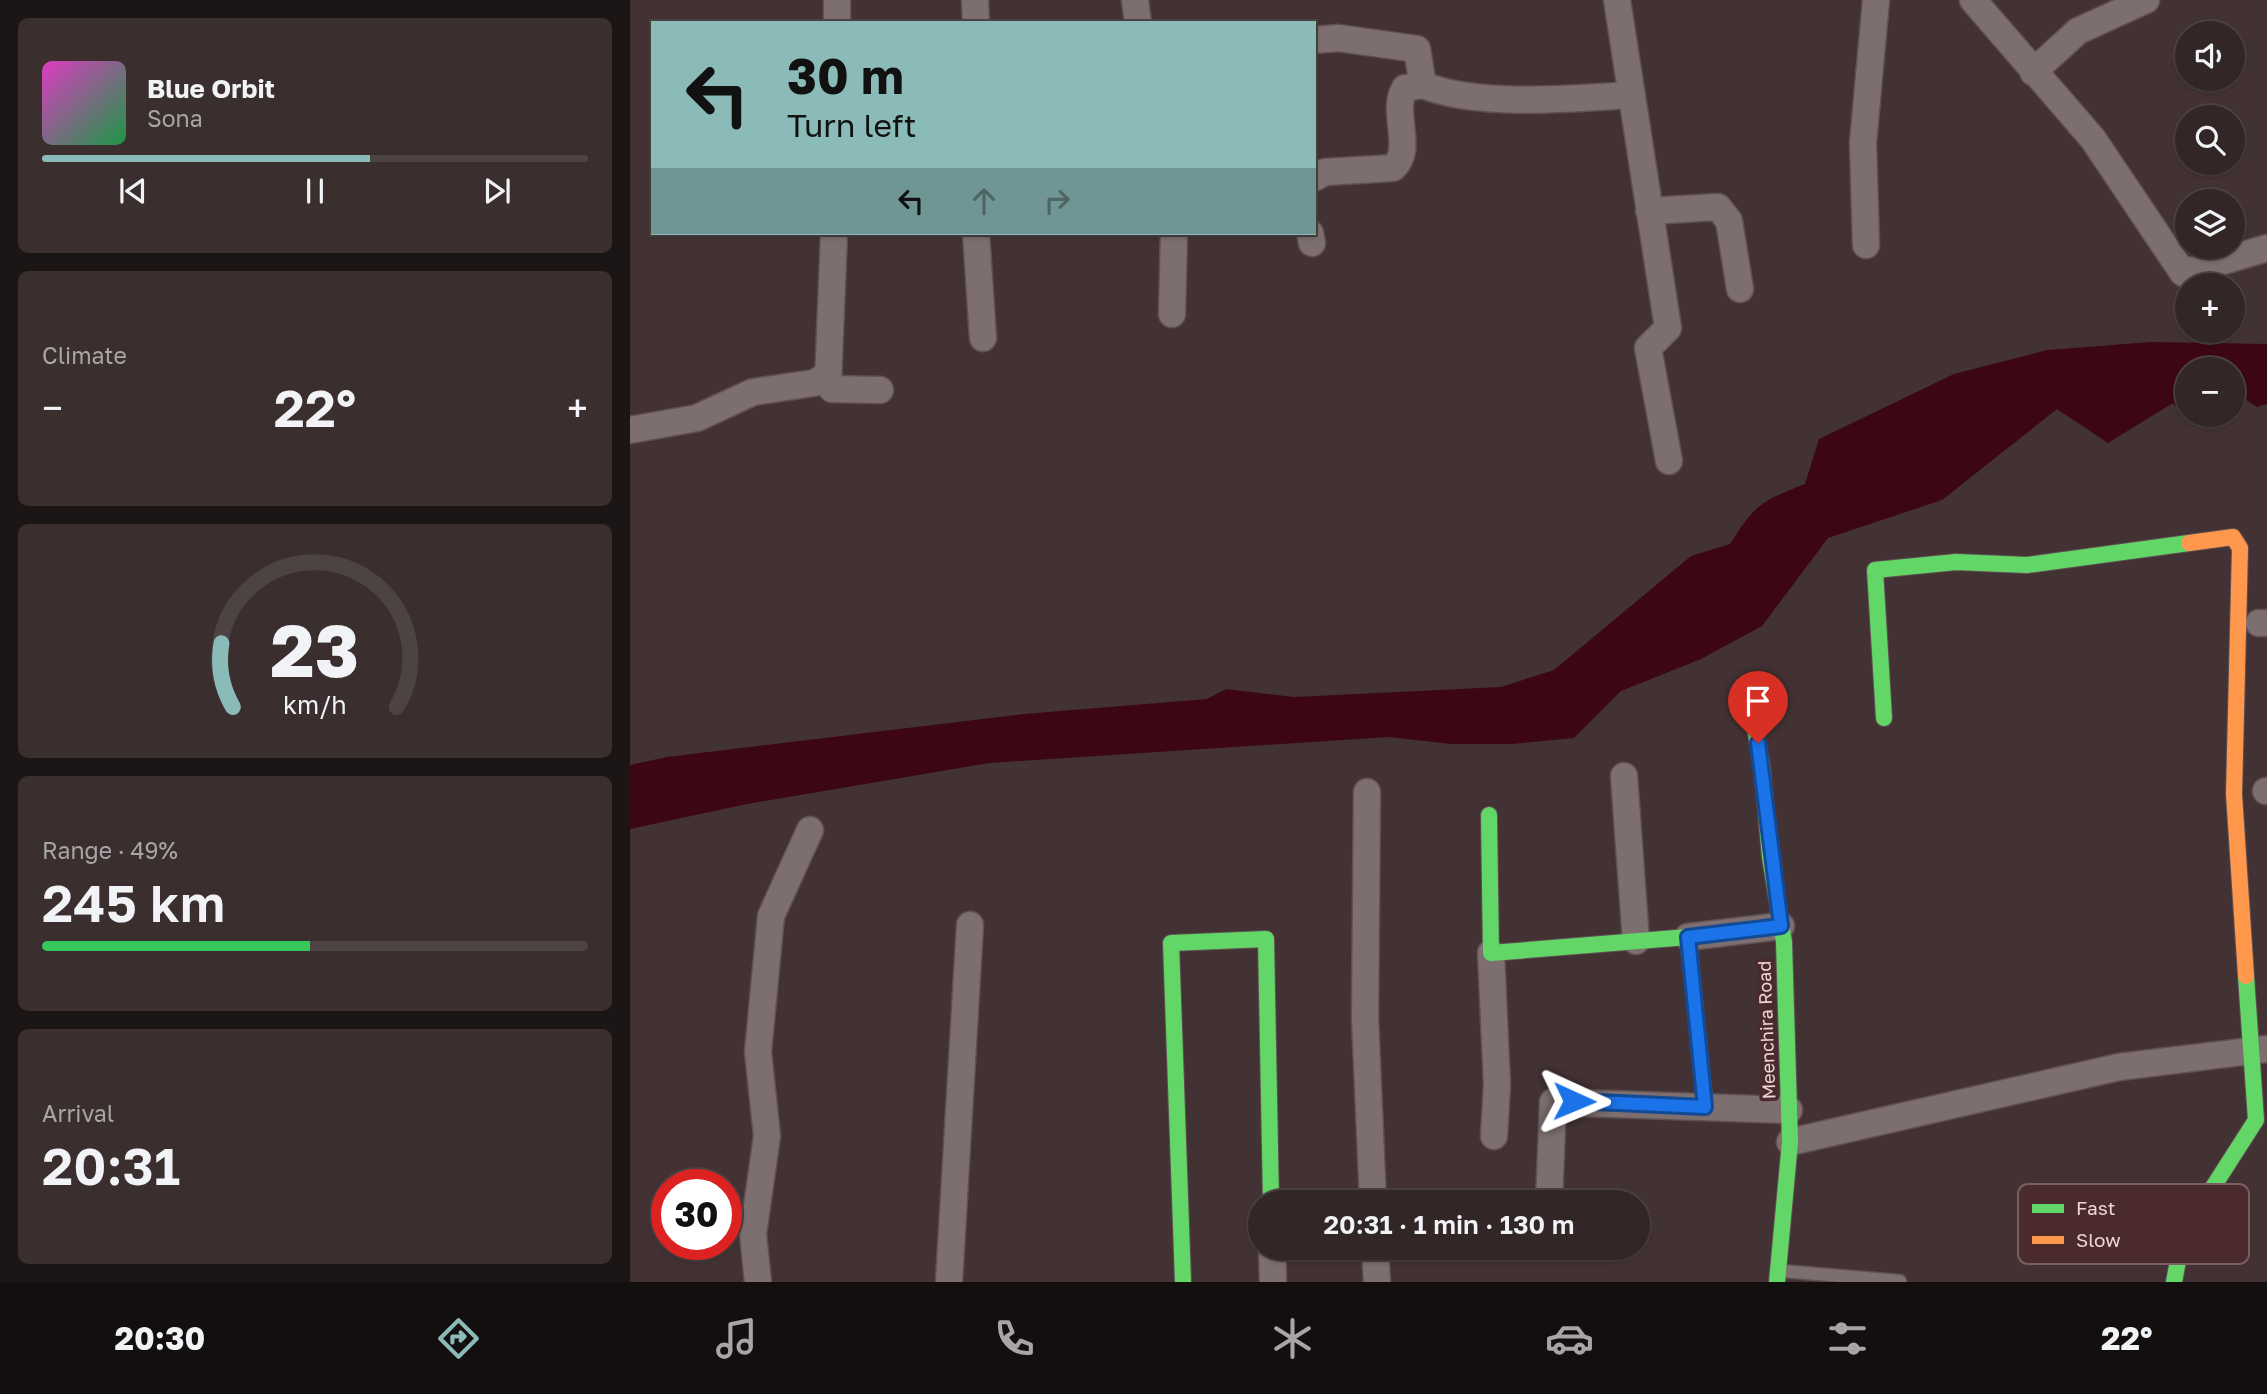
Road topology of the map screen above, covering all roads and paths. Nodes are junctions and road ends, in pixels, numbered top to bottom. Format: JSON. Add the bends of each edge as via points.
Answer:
{"nodes":[{"id":1,"x":836,"y":0,"type":"edge"},
{"id":2,"x":975,"y":0,"type":"edge"},
{"id":3,"x":1135,"y":0,"type":"edge"},
{"id":4,"x":1617,"y":0,"type":"edge"},
{"id":5,"x":1875,"y":0,"type":"edge"},
{"id":6,"x":1973,"y":0,"type":"edge"},
{"id":7,"x":2146,"y":0,"type":"edge"},
{"id":8,"x":836,"y":21,"type":"edge"},
{"id":9,"x":976,"y":21,"type":"edge"},
{"id":10,"x":1138,"y":21,"type":"edge"},
{"id":11,"x":1316,"y":40,"type":"edge"},
{"id":12,"x":2033,"y":72,"type":"junction"},
{"id":13,"x":1423,"y":86,"type":"junction"},
{"id":14,"x":1630,"y":95,"type":"junction"},
{"id":15,"x":1316,"y":177,"type":"edge"},
{"id":16,"x":1649,"y":211,"type":"junction"},
{"id":17,"x":834,"y":235,"type":"edge"},
{"id":18,"x":976,"y":235,"type":"edge"},
{"id":19,"x":1174,"y":235,"type":"edge"},
{"id":20,"x":1866,"y":245,"type":"dead end"},
{"id":21,"x":2267,"y":248,"type":"edge"},
{"id":22,"x":1741,"y":289,"type":"dead end"},
{"id":23,"x":1172,"y":314,"type":"dead end"},
{"id":24,"x":983,"y":338,"type":"dead end"},
{"id":25,"x":828,"y":375,"type":"junction"},
{"id":26,"x":880,"y":390,"type":"dead end"},
{"id":27,"x":630,"y":430,"type":"edge"},
{"id":28,"x":1669,"y":461,"type":"dead end"},
{"id":29,"x":1749,"y":695,"type":"dead end"},
{"id":30,"x":1884,"y":718,"type":"dead end"},
{"id":31,"x":1624,"y":776,"type":"dead end"},
{"id":32,"x":1367,"y":792,"type":"dead end"},
{"id":33,"x":1489,"y":815,"type":"dead end"},
{"id":34,"x":810,"y":830,"type":"dead end"},
{"id":35,"x":970,"y":925,"type":"dead end"},
{"id":36,"x":1781,"y":926,"type":"junction"},
{"id":37,"x":1688,"y":937,"type":"junction"},
{"id":38,"x":1636,"y":941,"type":"junction"},
{"id":39,"x":1491,"y":953,"type":"junction"},
{"id":40,"x":2259,"y":1050,"type":"edge"},
{"id":41,"x":1705,"y":1107,"type":"junction"},
{"id":42,"x":1789,"y":1110,"type":"junction"},
{"id":43,"x":1494,"y":1136,"type":"dead end"},
{"id":44,"x":1790,"y":1142,"type":"junction"},
{"id":45,"x":2215,"y":1184,"type":"edge"},
{"id":46,"x":1271,"y":1190,"type":"edge"},
{"id":47,"x":1373,"y":1190,"type":"edge"},
{"id":48,"x":1549,"y":1190,"type":"edge"},
{"id":49,"x":1272,"y":1260,"type":"edge"},
{"id":50,"x":1376,"y":1260,"type":"edge"},
{"id":51,"x":2177,"y":1264,"type":"edge"},
{"id":52,"x":1778,"y":1276,"type":"edge"},
{"id":53,"x":1900,"y":1281,"type":"edge"},
{"id":54,"x":758,"y":1282,"type":"edge"},
{"id":55,"x":950,"y":1282,"type":"edge"},
{"id":56,"x":1183,"y":1282,"type":"edge"},
{"id":57,"x":1273,"y":1282,"type":"edge"},
{"id":58,"x":1377,"y":1282,"type":"edge"},
{"id":59,"x":2174,"y":1282,"type":"edge"}],
"edges":[{"from":1,"to":8,"type":"street"},
{"from":2,"to":9,"type":"street"},
{"from":3,"to":10,"type":"street"},
{"from":4,"to":14,"type":"street"},
{"from":5,"to":20,"type":"street","via":[[1863,143]]},
{"from":6,"to":12,"type":"street"},
{"from":7,"to":12,"type":"street","via":[[2078,31]]},
{"from":11,"to":13,"type":"street","via":[[1338,38],[1417,49]]},
{"from":12,"to":21,"type":"street","via":[[2093,139],[2183,273]]},
{"from":13,"to":14,"type":"street","via":[[1499,97]]},
{"from":13,"to":15,"type":"street","via":[[1405,88],[1398,99],[1400,161],[1383,170],[1325,172]]},
{"from":14,"to":16,"type":"street"},
{"from":16,"to":22,"type":"street","via":[[1718,207],[1730,221]]},
{"from":16,"to":28,"type":"street","via":[[1668,328],[1648,348]]},
{"from":17,"to":25,"type":"street"},
{"from":18,"to":24,"type":"street"},
{"from":19,"to":23,"type":"street"},
{"from":25,"to":26,"type":"street","via":[[832,389]]},
{"from":25,"to":27,"type":"street","via":[[814,383],[753,392],[697,418]]},
{"from":29,"to":36,"type":"street","name":"Meenchira Road"},
{"from":30,"to":40,"type":"street","via":[[1875,570],[1956,562],[2027,565],[2233,537],[2240,548],[2234,794]]},
{"from":31,"to":38,"type":"street"},
{"from":32,"to":47,"type":"street","via":[[1366,1018]]},
{"from":33,"to":39,"type":"street"},
{"from":34,"to":54,"type":"street","via":[[771,916],[758,1052],[767,1136],[753,1234]]},
{"from":35,"to":55,"type":"street"},
{"from":36,"to":37,"type":"street"},
{"from":36,"to":42,"type":"street","name":"Meenchira Road"},
{"from":37,"to":38,"type":"street"},
{"from":37,"to":41,"type":"street"},
{"from":38,"to":39,"type":"street"},
{"from":39,"to":43,"type":"street"},
{"from":40,"to":44,"type":"street","via":[[2119,1067]]},
{"from":40,"to":45,"type":"street","via":[[2256,1120]]},
{"from":41,"to":42,"type":"street"},
{"from":41,"to":48,"type":"street","via":[[1553,1102]]},
{"from":42,"to":44,"type":"street","name":"Meenchira Road"},
{"from":44,"to":52,"type":"street","name":"Meenchira Road"},
{"from":46,"to":56,"type":"street","via":[[1266,939],[1171,943]]},
{"from":49,"to":57,"type":"street"},
{"from":50,"to":58,"type":"street"},
{"from":51,"to":59,"type":"street"},
{"from":52,"to":53,"type":"lane"}]}
